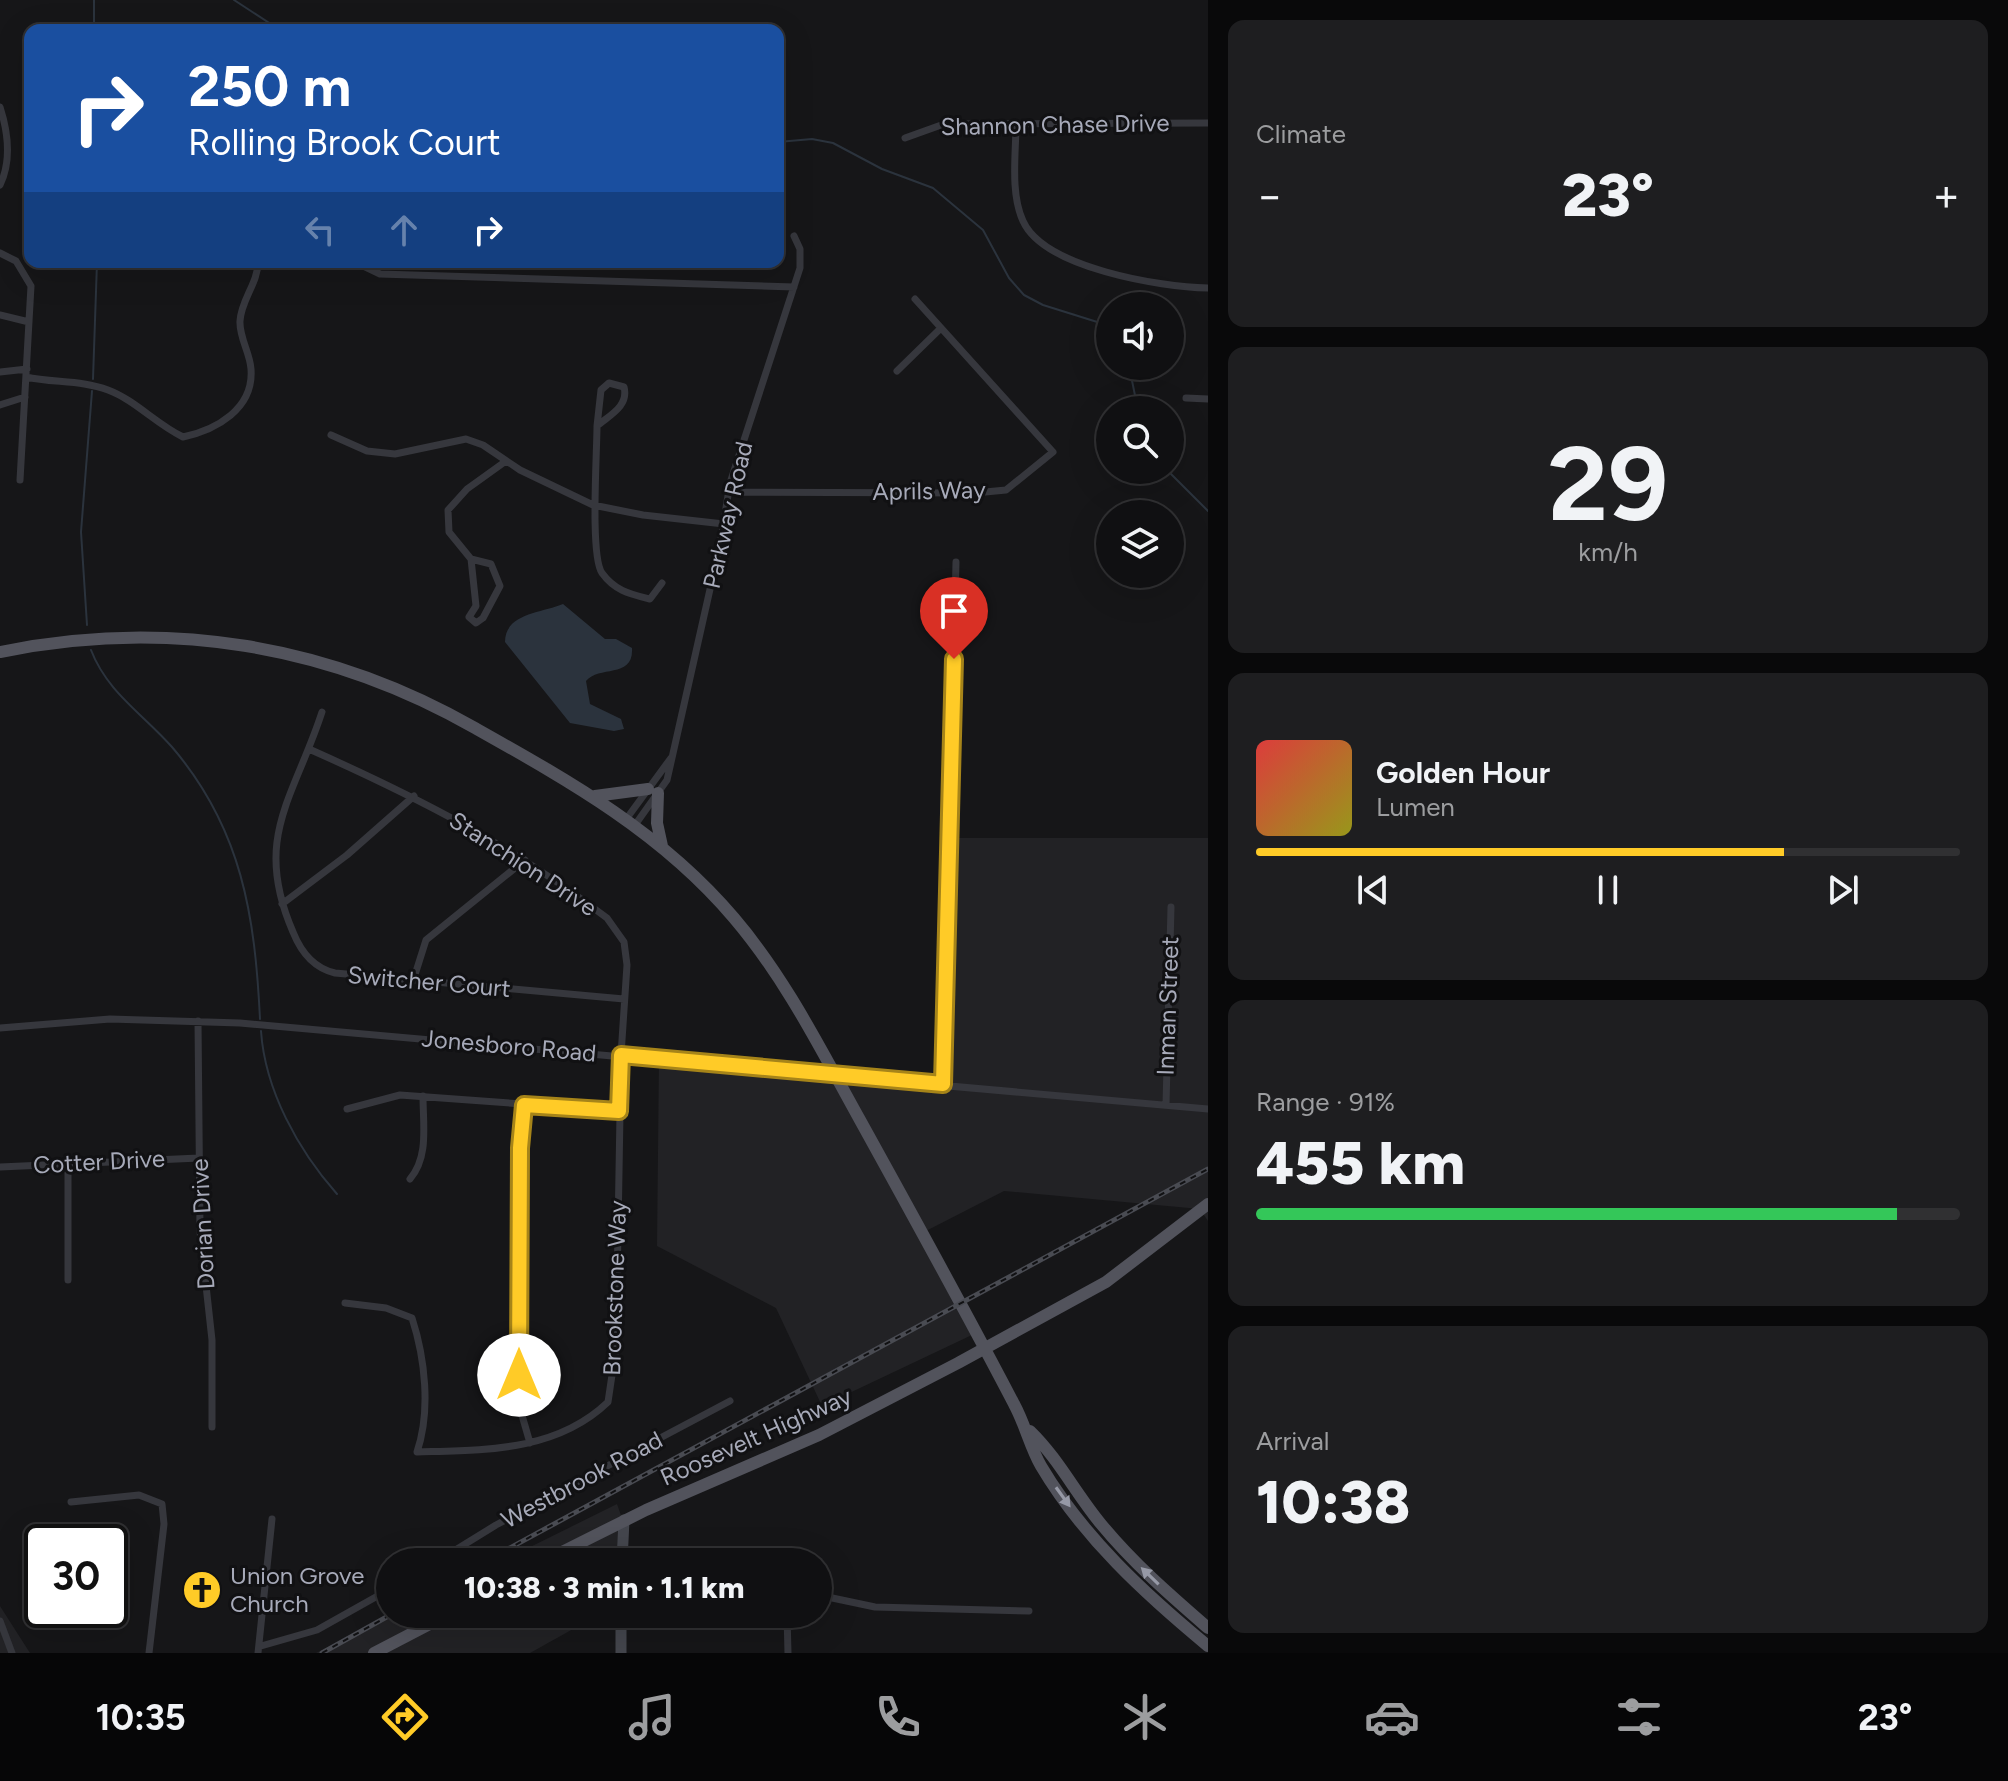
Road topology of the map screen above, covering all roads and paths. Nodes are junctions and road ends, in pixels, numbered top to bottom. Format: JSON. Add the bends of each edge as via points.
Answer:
{"nodes":[{"id":1,"x":0,"y":107,"type":"edge"},
{"id":2,"x":1016,"y":123,"type":"junction"},
{"id":3,"x":1208,"y":123,"type":"edge"},
{"id":4,"x":905,"y":138,"type":"dead end"},
{"id":5,"x":0,"y":185,"type":"edge"},
{"id":6,"x":794,"y":236,"type":"dead end"},
{"id":7,"x":0,"y":253,"type":"edge"},
{"id":8,"x":258,"y":268,"type":"edge"},
{"id":9,"x":368,"y":268,"type":"edge"},
{"id":10,"x":794,"y":287,"type":"junction"},
{"id":11,"x":1208,"y":288,"type":"edge"},
{"id":12,"x":915,"y":299,"type":"dead end"},
{"id":13,"x":0,"y":315,"type":"edge"},
{"id":14,"x":29,"y":322,"type":"junction"},
{"id":15,"x":941,"y":328,"type":"junction"},
{"id":16,"x":897,"y":371,"type":"dead end"},
{"id":17,"x":0,"y":372,"type":"edge"},
{"id":18,"x":26,"y":373,"type":"junction"},
{"id":19,"x":25,"y":397,"type":"junction"},
{"id":20,"x":1186,"y":398,"type":"dead end"},
{"id":21,"x":1208,"y":399,"type":"edge"},
{"id":22,"x":0,"y":405,"type":"edge"},
{"id":23,"x":597,"y":426,"type":"junction"},
{"id":24,"x":331,"y":435,"type":"dead end"},
{"id":25,"x":506,"y":461,"type":"junction"},
{"id":26,"x":20,"y":480,"type":"dead end"},
{"id":27,"x":729,"y":492,"type":"junction"},
{"id":28,"x":593,"y":505,"type":"junction"},
{"id":29,"x":724,"y":524,"type":"junction"},
{"id":30,"x":471,"y":559,"type":"junction"},
{"id":31,"x":956,"y":562,"type":"dead end"},
{"id":32,"x":662,"y":583,"type":"dead end"},
{"id":33,"x":0,"y":652,"type":"edge"},
{"id":34,"x":322,"y":712,"type":"dead end"},
{"id":35,"x":309,"y":749,"type":"junction"},
{"id":36,"x":653,"y":791,"type":"junction"},
{"id":37,"x":414,"y":796,"type":"junction"},
{"id":38,"x":595,"y":796,"type":"junction"},
{"id":39,"x":631,"y":822,"type":"junction"},
{"id":40,"x":662,"y":846,"type":"junction"},
{"id":41,"x":525,"y":860,"type":"junction"},
{"id":42,"x":282,"y":904,"type":"junction"},
{"id":43,"x":1171,"y":907,"type":"dead end"},
{"id":44,"x":413,"y":981,"type":"junction"},
{"id":45,"x":624,"y":999,"type":"junction"},
{"id":46,"x":198,"y":1021,"type":"junction"},
{"id":47,"x":0,"y":1028,"type":"edge"},
{"id":48,"x":621,"y":1055,"type":"junction"},
{"id":49,"x":834,"y":1074,"type":"junction"},
{"id":50,"x":943,"y":1084,"type":"junction"},
{"id":51,"x":423,"y":1096,"type":"junction"},
{"id":52,"x":524,"y":1105,"type":"junction"},
{"id":53,"x":1166,"y":1105,"type":"junction"},
{"id":54,"x":347,"y":1109,"type":"dead end"},
{"id":55,"x":1208,"y":1109,"type":"edge"},
{"id":56,"x":619,"y":1111,"type":"junction"},
{"id":57,"x":199,"y":1158,"type":"junction"},
{"id":58,"x":68,"y":1163,"type":"junction"},
{"id":59,"x":0,"y":1167,"type":"edge"},
{"id":60,"x":410,"y":1179,"type":"dead end"},
{"id":61,"x":1208,"y":1204,"type":"edge"},
{"id":62,"x":68,"y":1280,"type":"dead end"},
{"id":63,"x":345,"y":1303,"type":"dead end"},
{"id":64,"x":984,"y":1347,"type":"junction"},
{"id":65,"x":730,"y":1401,"type":"dead end"},
{"id":66,"x":212,"y":1427,"type":"dead end"},
{"id":67,"x":1028,"y":1428,"type":"junction"},
{"id":68,"x":530,"y":1443,"type":"junction"},
{"id":69,"x":71,"y":1502,"type":"dead end"},
{"id":70,"x":272,"y":1519,"type":"dead end"},
{"id":71,"x":624,"y":1520,"type":"junction"},
{"id":72,"x":459,"y":1548,"type":"edge"},
{"id":73,"x":569,"y":1548,"type":"edge"},
{"id":74,"x":623,"y":1548,"type":"edge"},
{"id":75,"x":376,"y":1597,"type":"edge"},
{"id":76,"x":832,"y":1598,"type":"edge"},
{"id":77,"x":1029,"y":1611,"type":"dead end"},
{"id":78,"x":0,"y":1621,"type":"edge"},
{"id":79,"x":428,"y":1628,"type":"edge"},
{"id":80,"x":621,"y":1628,"type":"edge"},
{"id":81,"x":787,"y":1628,"type":"edge"},
{"id":82,"x":1208,"y":1628,"type":"edge"},
{"id":83,"x":1208,"y":1646,"type":"edge"},
{"id":84,"x":398,"y":1648,"type":"edge"},
{"id":85,"x":260,"y":1650,"type":"edge"},
{"id":86,"x":12,"y":1653,"type":"edge"},
{"id":87,"x":149,"y":1653,"type":"edge"},
{"id":88,"x":374,"y":1653,"type":"edge"},
{"id":89,"x":621,"y":1653,"type":"edge"},
{"id":90,"x":788,"y":1653,"type":"edge"}],
"edges":[{"from":1,"to":5,"type":"street","via":[[8,131],[6,173]]},
{"from":2,"to":3,"type":"street","name":"Shannon Chase Drive"},
{"from":2,"to":4,"type":"street","name":"Shannon Chase Drive","via":[[944,124]]},
{"from":2,"to":11,"type":"street","via":[[1018,209],[1037,242],[1067,260],[1166,285]]},
{"from":6,"to":10,"type":"street","name":"Parkway Road","via":[[801,259]]},
{"from":7,"to":14,"type":"street","via":[[28,276]]},
{"from":8,"to":18,"type":"street","via":[[241,309],[251,371],[248,395],[221,425],[183,437],[105,388]]},
{"from":9,"to":10,"type":"street","via":[[380,274]]},
{"from":10,"to":27,"type":"street","name":"Parkway Road"},
{"from":12,"to":15,"type":"street","name":"Aprils Way"},
{"from":13,"to":14,"type":"street"},
{"from":14,"to":18,"type":"street"},
{"from":15,"to":16,"type":"street"},
{"from":15,"to":27,"type":"street","name":"Aprils Way","via":[[1053,452],[1032,473],[1006,490],[975,493]]},
{"from":17,"to":18,"type":"street"},
{"from":18,"to":19,"type":"street"},
{"from":19,"to":22,"type":"street"},
{"from":19,"to":26,"type":"street"},
{"from":20,"to":21,"type":"street"},
{"from":23,"to":23,"type":"street","via":[[601,390],[609,383],[624,387],[622,406]]},
{"from":23,"to":28,"type":"street"},
{"from":24,"to":25,"type":"street","via":[[387,454],[466,439]]},
{"from":25,"to":28,"type":"street"},
{"from":25,"to":30,"type":"street","via":[[448,510],[449,532]]},
{"from":27,"to":29,"type":"street","name":"Parkway Road"},
{"from":28,"to":29,"type":"street"},
{"from":28,"to":32,"type":"street","via":[[600,570],[615,587],[650,599]]},
{"from":29,"to":36,"type":"street","name":"Parkway Road","via":[[674,753]]},
{"from":30,"to":30,"type":"street","via":[[476,606],[469,617],[476,623],[500,586],[491,564]]},
{"from":31,"to":50,"type":"street"},
{"from":33,"to":38,"type":"main road","via":[[138,635],[282,650],[409,693]]},
{"from":34,"to":35,"type":"street","name":"Switcher Court"},
{"from":35,"to":37,"type":"street","name":"Stanchion Drive"},
{"from":35,"to":42,"type":"street","name":"Switcher Court","via":[[281,822],[274,869]]},
{"from":36,"to":38,"type":"main road"},
{"from":36,"to":39,"type":"street","name":"Parkway Road"},
{"from":36,"to":40,"type":"main road"},
{"from":37,"to":41,"type":"street","name":"Stanchion Drive"},
{"from":37,"to":42,"type":"street"},
{"from":38,"to":39,"type":"main road"},
{"from":39,"to":40,"type":"main road"},
{"from":40,"to":49,"type":"main road","via":[[757,947],[791,995]]},
{"from":41,"to":44,"type":"street","via":[[426,940]]},
{"from":41,"to":45,"type":"street","name":"Stanchion Drive","via":[[616,927],[627,955]]},
{"from":42,"to":44,"type":"street","name":"Switcher Court","via":[[299,948],[319,968]]},
{"from":43,"to":53,"type":"street","name":"Inman Street"},
{"from":44,"to":45,"type":"street","name":"Switcher Court"},
{"from":45,"to":48,"type":"street","name":"Stanchion Drive"},
{"from":46,"to":47,"type":"street","name":"Jonesboro Road","via":[[110,1019]]},
{"from":46,"to":48,"type":"street","name":"Jonesboro Road"},
{"from":46,"to":57,"type":"street","name":"Dorian Drive"},
{"from":48,"to":49,"type":"street","name":"Jonesboro Road"},
{"from":48,"to":56,"type":"street","name":"Brookstone Way"},
{"from":49,"to":50,"type":"street","name":"Jonesboro Road"},
{"from":49,"to":64,"type":"main road"},
{"from":50,"to":53,"type":"street","name":"Jonesboro Road"},
{"from":51,"to":52,"type":"street"},
{"from":51,"to":54,"type":"street","via":[[400,1095]]},
{"from":51,"to":60,"type":"street","via":[[423,1151],[420,1168]]},
{"from":52,"to":56,"type":"street"},
{"from":52,"to":68,"type":"street","via":[[519,1405]]},
{"from":53,"to":55,"type":"street","name":"Jonesboro Road"},
{"from":56,"to":68,"type":"street","name":"Brookstone Way","via":[[616,1348],[608,1402],[593,1415]]},
{"from":57,"to":58,"type":"street","name":"Cotter Drive"},
{"from":57,"to":66,"type":"street","name":"Dorian Drive","via":[[200,1231],[212,1340]]},
{"from":58,"to":59,"type":"street","name":"Cotter Drive"},
{"from":58,"to":62,"type":"street"},
{"from":61,"to":64,"type":"main road","name":"Roosevelt Highway","via":[[1106,1282]]},
{"from":63,"to":68,"type":"street","name":"Brookstone Way","via":[[386,1308],[412,1318],[423,1358],[417,1452],[509,1449]]},
{"from":64,"to":67,"type":"main road"},
{"from":64,"to":71,"type":"main road","name":"Roosevelt Highway","via":[[819,1435]]},
{"from":65,"to":72,"type":"street","name":"Westbrook Road"},
{"from":82,"to":67,"type":"main road","one_way":true,"via":[[1120,1546]]},
{"from":67,"to":83,"type":"main road","one_way":true,"via":[[1038,1462],[1104,1549],[1143,1592]]},
{"from":69,"to":87,"type":"street","via":[[139,1495],[162,1504]]},
{"from":70,"to":85,"type":"street"},
{"from":71,"to":73,"type":"main road","name":"Roosevelt Highway"},
{"from":71,"to":74,"type":"street"},
{"from":75,"to":85,"type":"street","via":[[317,1630]]},
{"from":76,"to":77,"type":"street","via":[[875,1607]]},
{"from":78,"to":86,"type":"street"},
{"from":79,"to":84,"type":"main road"},
{"from":80,"to":89,"type":"street"},
{"from":81,"to":90,"type":"street"},
{"from":84,"to":88,"type":"main road"}]}
